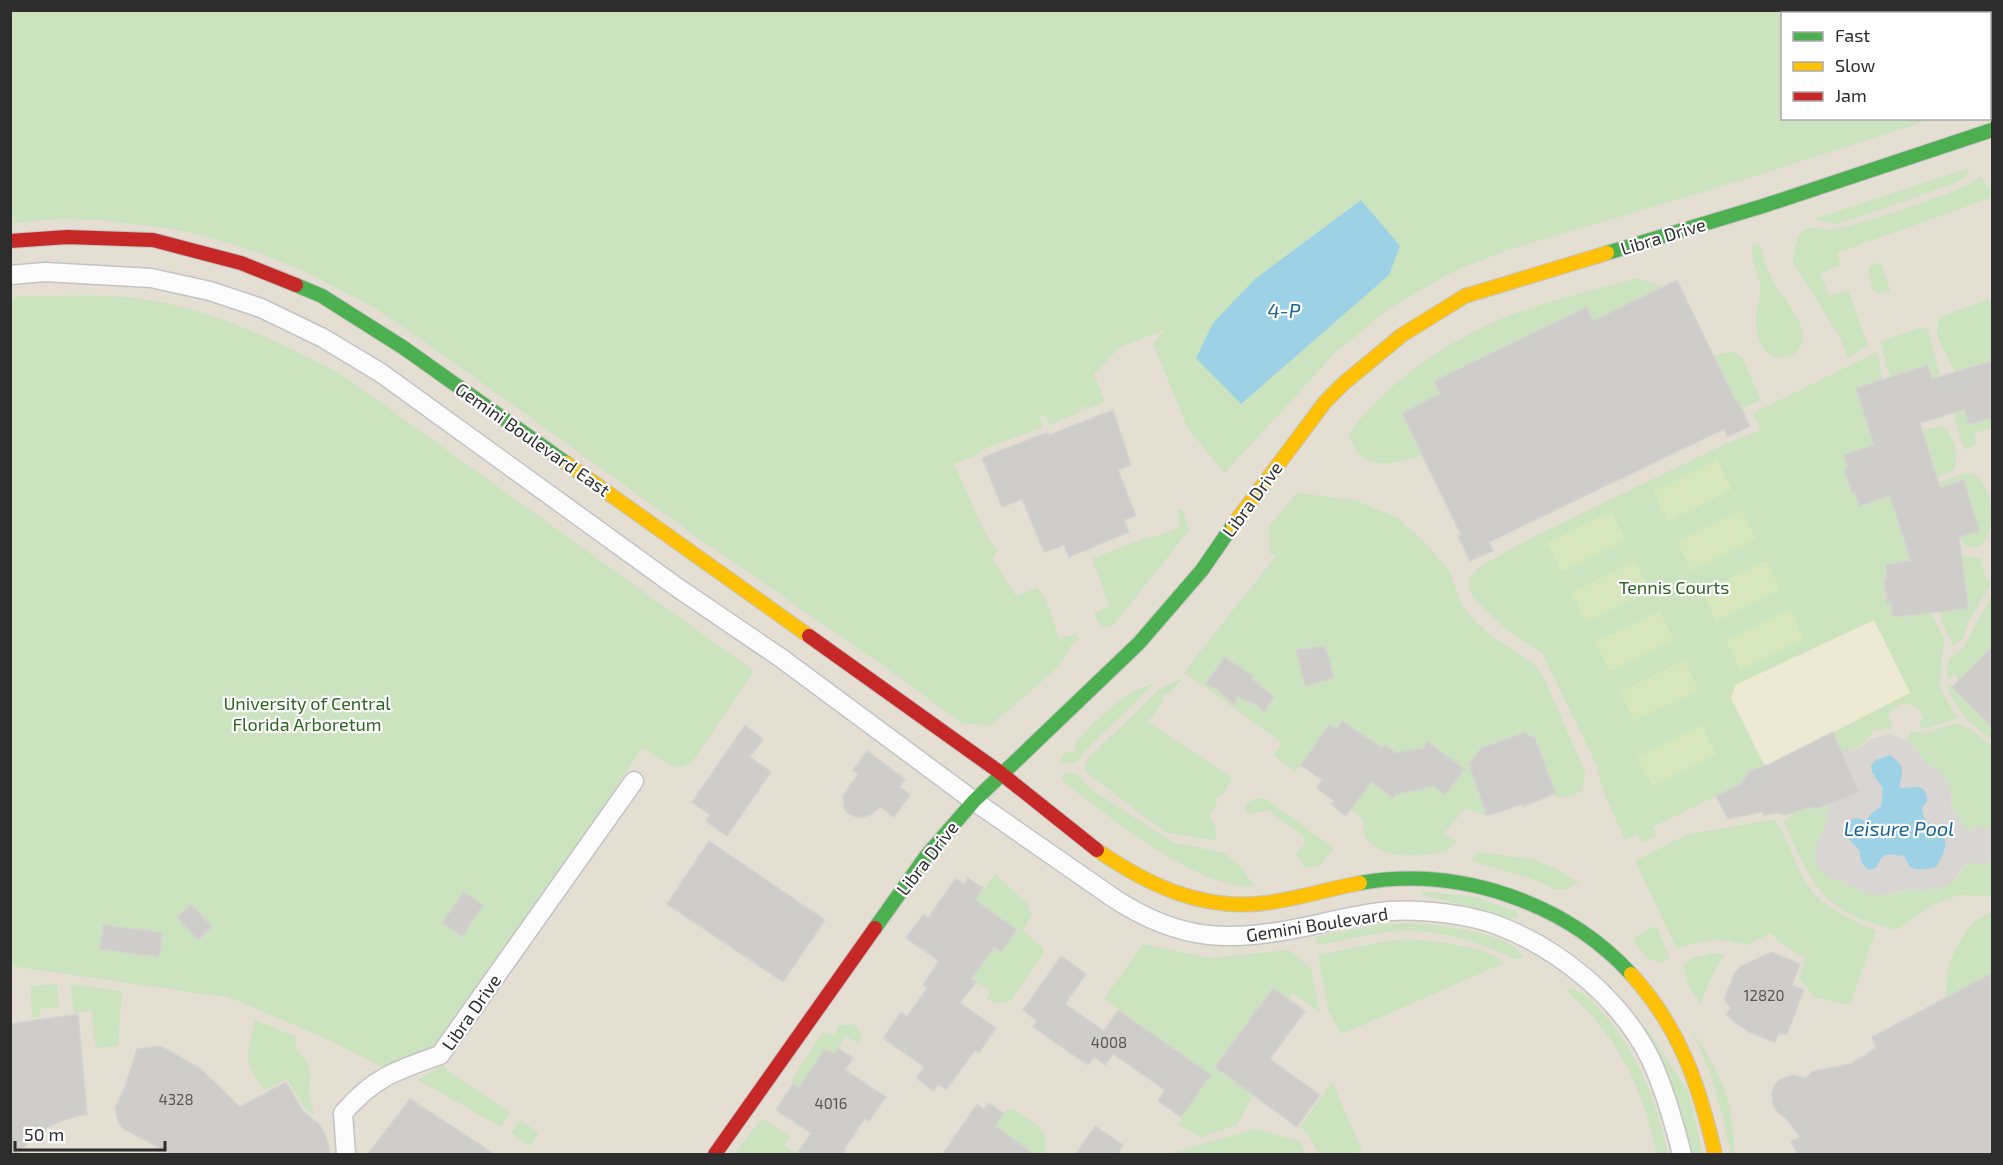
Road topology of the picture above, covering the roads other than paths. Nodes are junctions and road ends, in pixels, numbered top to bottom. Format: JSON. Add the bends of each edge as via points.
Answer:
{"nodes":[{"id":1,"x":1992,"y":130,"type":"edge"},
{"id":2,"x":10,"y":241,"type":"edge"},
{"id":3,"x":10,"y":275,"type":"edge"},
{"id":4,"x":1002,"y":774,"type":"junction"},
{"id":5,"x":634,"y":781,"type":"dead end"},
{"id":6,"x":974,"y":801,"type":"junction"},
{"id":7,"x":1361,"y":882,"type":"junction"},
{"id":8,"x":1364,"y":914,"type":"junction"},
{"id":9,"x":346,"y":1155,"type":"edge"},
{"id":10,"x":715,"y":1155,"type":"edge"},
{"id":11,"x":1682,"y":1155,"type":"edge"},
{"id":12,"x":1715,"y":1155,"type":"edge"}],
"edges":[{"from":1,"to":4,"type":"street","name":"Libra Drive","via":[[1465,296],[1402,334],[1325,402],[1202,570],[1139,643]]},
{"from":2,"to":4,"type":"street","name":"Gemini Boulevard East","via":[[67,237],[153,240],[241,263],[322,296],[404,348]]},
{"from":3,"to":6,"type":"street","name":"Gemini Boulevard East","via":[[45,272],[151,278],[261,308],[324,338],[381,373],[781,658]]},
{"from":4,"to":6,"type":"street","name":"Libra Drive"},
{"from":4,"to":7,"type":"street","name":"Gemini Boulevard East","via":[[1121,866],[1184,896],[1218,904],[1251,904]]},
{"from":5,"to":9,"type":"street","name":"Libra Drive","via":[[440,1055],[392,1072],[359,1093],[343,1113]]},
{"from":6,"to":8,"type":"street","name":"Gemini Boulevard","via":[[1114,899],[1166,926],[1203,935],[1237,937]]},
{"from":6,"to":10,"type":"street","name":"Libra Drive","via":[[927,855]]},
{"from":7,"to":8,"type":"street"},
{"from":7,"to":12,"type":"street","name":"Gemini Boulevard East","via":[[1425,879],[1468,884],[1535,906],[1574,926],[1630,972],[1671,1025],[1701,1095]]},
{"from":8,"to":11,"type":"street","name":"Gemini Boulevard","via":[[1390,911],[1458,916],[1496,925],[1556,956],[1586,979],[1634,1031],[1664,1094]]}]}
